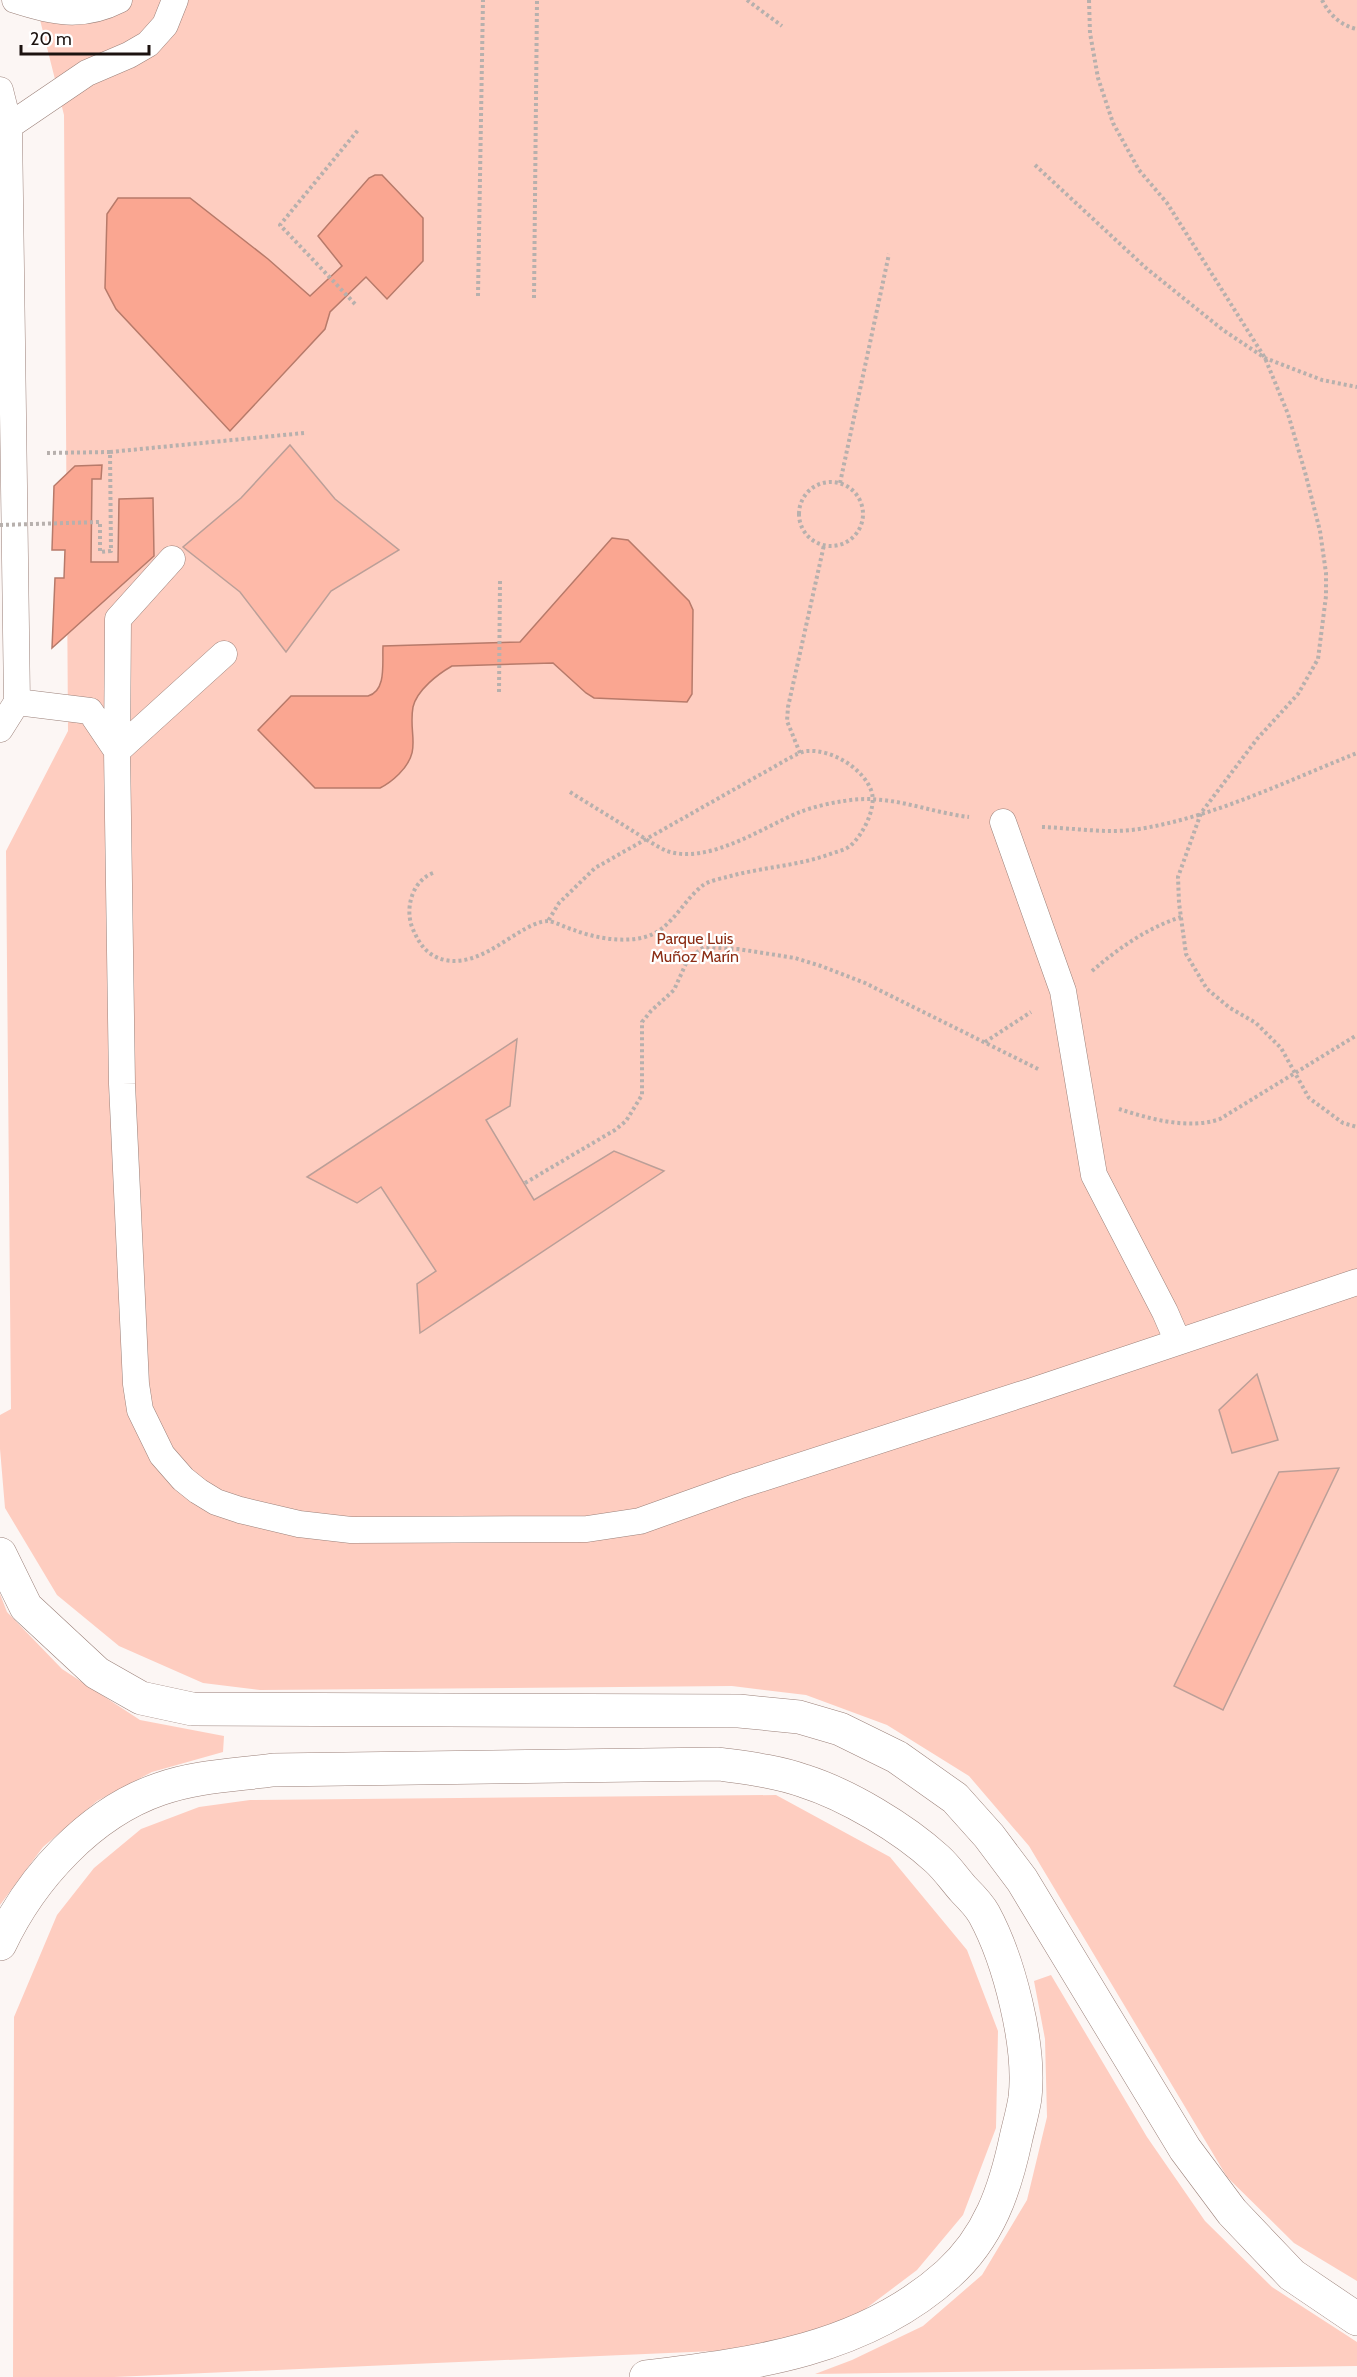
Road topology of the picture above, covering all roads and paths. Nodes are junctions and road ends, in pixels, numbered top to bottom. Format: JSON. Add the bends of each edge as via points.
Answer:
{"nodes":[{"id":1,"x":15,"y":0,"type":"edge"},
{"id":2,"x":119,"y":0,"type":"edge"},
{"id":3,"x":175,"y":0,"type":"edge"},
{"id":4,"x":483,"y":0,"type":"edge"},
{"id":5,"x":537,"y":0,"type":"edge"},
{"id":6,"x":747,"y":0,"type":"edge"},
{"id":7,"x":1089,"y":0,"type":"edge"},
{"id":8,"x":1322,"y":0,"type":"edge"},
{"id":9,"x":782,"y":27,"type":"dead end"},
{"id":10,"x":1357,"y":29,"type":"edge"},
{"id":11,"x":0,"y":90,"type":"edge"},
{"id":12,"x":9,"y":126,"type":"junction"},
{"id":13,"x":358,"y":130,"type":"dead end"},
{"id":14,"x":1035,"y":165,"type":"dead end"},
{"id":15,"x":889,"y":254,"type":"dead end"},
{"id":16,"x":478,"y":296,"type":"dead end"},
{"id":17,"x":534,"y":298,"type":"dead end"},
{"id":18,"x":355,"y":304,"type":"dead end"},
{"id":19,"x":1265,"y":358,"type":"junction"},
{"id":20,"x":1357,"y":387,"type":"edge"},
{"id":21,"x":304,"y":433,"type":"dead end"},
{"id":22,"x":110,"y":452,"type":"junction"},
{"id":23,"x":13,"y":453,"type":"junction"},
{"id":24,"x":840,"y":483,"type":"junction"},
{"id":25,"x":0,"y":525,"type":"edge"},
{"id":26,"x":824,"y":545,"type":"junction"},
{"id":27,"x":172,"y":559,"type":"dead end"},
{"id":28,"x":500,"y":581,"type":"dead end"},
{"id":29,"x":224,"y":654,"type":"dead end"},
{"id":30,"x":499,"y":692,"type":"dead end"},
{"id":31,"x":17,"y":702,"type":"junction"},
{"id":32,"x":0,"y":729,"type":"edge"},
{"id":33,"x":117,"y":751,"type":"junction"},
{"id":34,"x":800,"y":753,"type":"junction"},
{"id":35,"x":1357,"y":753,"type":"edge"},
{"id":36,"x":570,"y":792,"type":"dead end"},
{"id":37,"x":872,"y":798,"type":"junction"},
{"id":38,"x":1201,"y":813,"type":"junction"},
{"id":39,"x":1003,"y":822,"type":"junction"},
{"id":40,"x":645,"y":838,"type":"junction"},
{"id":41,"x":432,"y":873,"type":"dead end"},
{"id":42,"x":548,"y":921,"type":"junction"},
{"id":43,"x":1357,"y":1035,"type":"edge"},
{"id":44,"x":1295,"y":1073,"type":"junction"},
{"id":45,"x":1078,"y":1089,"type":"junction"},
{"id":46,"x":1357,"y":1127,"type":"edge"},
{"id":47,"x":525,"y":1183,"type":"dead end"},
{"id":48,"x":1357,"y":1282,"type":"edge"},
{"id":49,"x":1178,"y":1342,"type":"junction"},
{"id":50,"x":0,"y":1554,"type":"edge"},
{"id":51,"x":0,"y":1944,"type":"edge"},
{"id":52,"x":1357,"y":2319,"type":"edge"},
{"id":53,"x":646,"y":2377,"type":"edge"}],
"edges":[{"from":1,"to":2,"type":"lane","via":[[66,13],[92,10]]},
{"from":3,"to":12,"type":"lane","via":[[165,25],[148,44],[87,73]]},
{"from":4,"to":16,"type":"path"},
{"from":5,"to":17,"type":"path"},
{"from":6,"to":9,"type":"path"},
{"from":7,"to":19,"type":"path","via":[[1098,78],[1113,123],[1139,170],[1167,203]]},
{"from":8,"to":10,"type":"path","via":[[1338,21]]},
{"from":11,"to":12,"type":"lane"},
{"from":12,"to":23,"type":"lane"},
{"from":13,"to":18,"type":"path","via":[[280,225]]},
{"from":14,"to":19,"type":"path","via":[[1146,268],[1223,330]]},
{"from":15,"to":24,"type":"path"},
{"from":19,"to":20,"type":"path","via":[[1322,380]]},
{"from":19,"to":38,"type":"path","via":[[1288,414],[1320,531],[1326,596],[1318,659],[1298,694],[1257,739]]},
{"from":21,"to":22,"type":"path"},
{"from":22,"to":23,"type":"path"},
{"from":22,"to":25,"type":"path","bridge":true,"via":[[111,552],[100,552],[100,522]]},
{"from":23,"to":31,"type":"lane"},
{"from":24,"to":26,"type":"path","via":[[861,500],[864,515],[860,529],[851,539],[838,545]]},
{"from":24,"to":26,"type":"path","via":[[825,482],[802,499],[802,527],[811,539]]},
{"from":26,"to":34,"type":"path","via":[[788,707],[787,721]]},
{"from":27,"to":33,"type":"lane","via":[[118,619]]},
{"from":28,"to":30,"type":"path"},
{"from":29,"to":33,"type":"lane"},
{"from":31,"to":32,"type":"lane"},
{"from":31,"to":33,"type":"lane","via":[[90,711]]},
{"from":33,"to":49,"type":"lane","via":[[122,1084],[136,1384],[140,1410],[162,1455],[183,1479],[216,1502],[274,1520],[351,1530],[611,1526],[640,1521]]},
{"from":34,"to":37,"type":"path","via":[[826,754],[848,763],[862,777]]},
{"from":34,"to":40,"type":"path"},
{"from":35,"to":38,"type":"path"},
{"from":36,"to":40,"type":"path"},
{"from":37,"to":39,"type":"path"},
{"from":37,"to":40,"type":"path","via":[[801,812],[736,841],[687,855],[666,851]]},
{"from":37,"to":42,"type":"path","via":[[860,835],[848,848],[815,860],[728,876],[704,885],[664,928],[646,937],[590,936]]},
{"from":38,"to":39,"type":"path","via":[[1138,829]]},
{"from":38,"to":44,"type":"path","via":[[1178,877],[1186,954],[1207,988],[1256,1023],[1281,1048]]},
{"from":39,"to":45,"type":"lane","via":[[1063,991]]},
{"from":40,"to":42,"type":"path","via":[[595,868],[559,903]]},
{"from":41,"to":42,"type":"path","via":[[411,897],[409,919],[426,952],[437,958],[467,962],[531,925]]},
{"from":43,"to":44,"type":"path"},
{"from":44,"to":45,"type":"path","via":[[1220,1119],[1202,1124],[1121,1110]]},
{"from":44,"to":46,"type":"path","via":[[1309,1098],[1343,1123]]},
{"from":45,"to":47,"type":"path","via":[[865,982],[795,958],[704,947],[688,958],[674,990],[642,1022],[642,1095],[626,1122]]},
{"from":45,"to":49,"type":"lane","via":[[1094,1175]]},
{"from":48,"to":49,"type":"lane"},
{"from":50,"to":52,"type":"highway","via":[[26,1606],[98,1673],[141,1698],[192,1709],[739,1711],[820,1723],[897,1757],[955,1798],[1022,1881],[1185,2149],[1232,2212],[1292,2275]]},
{"from":51,"to":53,"type":"highway","via":[[13,1916],[55,1861],[115,1809],[161,1788],[214,1777],[273,1770],[718,1764],[761,1769],[805,1781],[879,1816],[937,1859],[983,1912],[1006,1964],[1023,2037],[1025,2097],[1010,2169],[995,2210],[980,2240],[950,2273],[871,2327],[799,2352],[722,2368]]}]}
